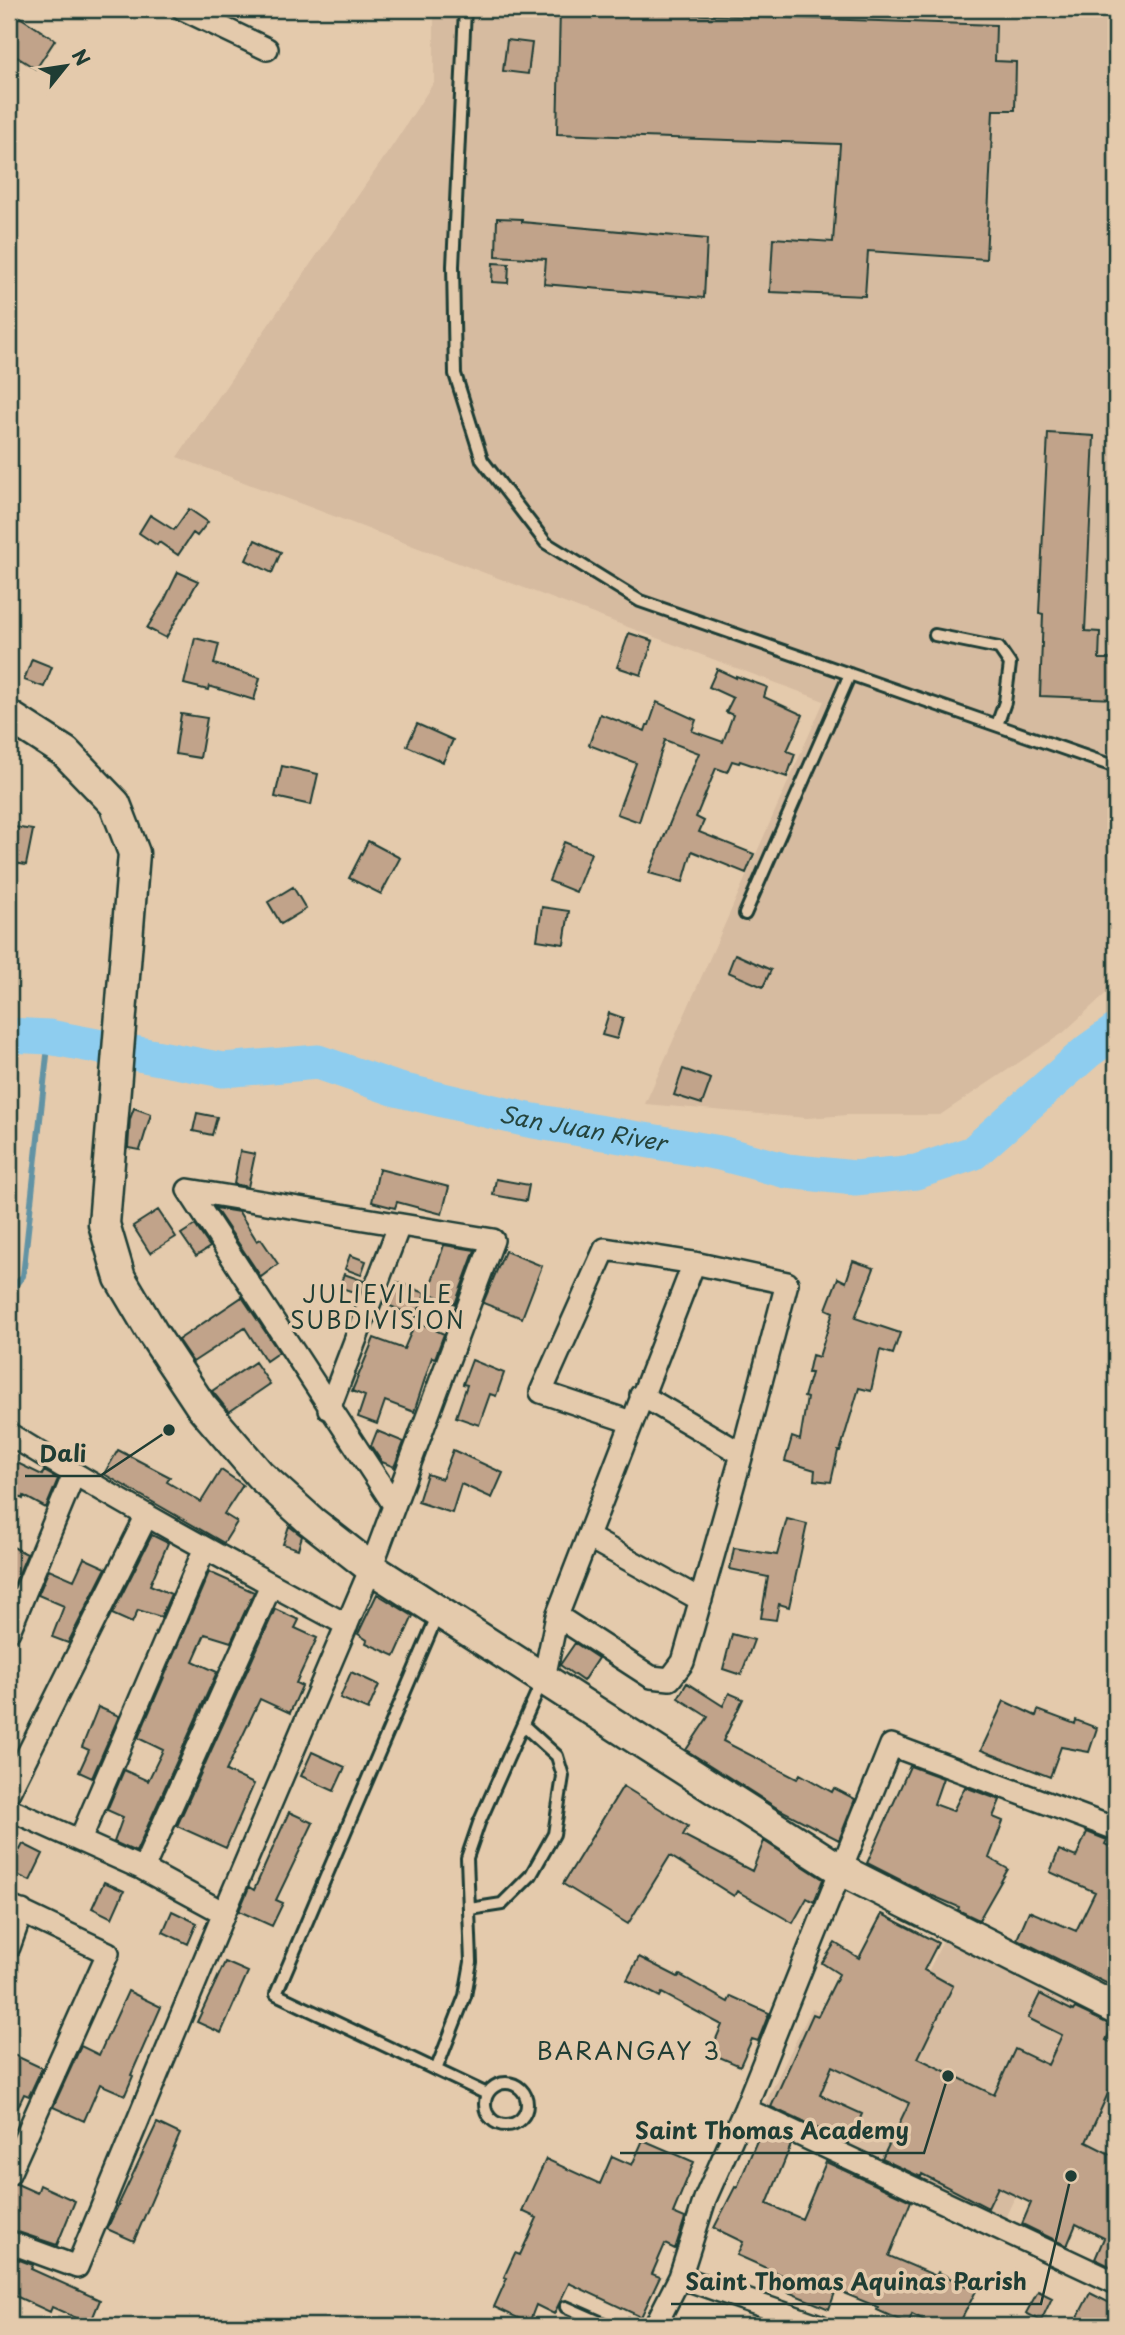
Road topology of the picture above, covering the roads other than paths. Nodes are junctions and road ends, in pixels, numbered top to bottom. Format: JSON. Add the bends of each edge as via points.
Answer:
{"nodes":[{"id":1,"x":183,"y":9,"type":"edge"},
{"id":2,"x":466,"y":9,"type":"edge"},
{"id":3,"x":267,"y":50,"type":"dead end"},
{"id":4,"x":935,"y":635,"type":"dead end"},
{"id":5,"x":850,"y":674,"type":"junction"},
{"id":6,"x":9,"y":716,"type":"edge"},
{"id":7,"x":998,"y":725,"type":"junction"},
{"id":8,"x":1116,"y":767,"type":"edge"},
{"id":9,"x":745,"y":914,"type":"dead end"},
{"id":10,"x":399,"y":1226,"type":"junction"},
{"id":11,"x":694,"y":1263,"type":"junction"},
{"id":12,"x":642,"y":1395,"type":"junction"},
{"id":13,"x":329,"y":1409,"type":"junction"},
{"id":14,"x":631,"y":1422,"type":"junction"},
{"id":15,"x":9,"y":1434,"type":"edge"},
{"id":16,"x":742,"y":1454,"type":"junction"},
{"id":17,"x":74,"y":1474,"type":"junction"},
{"id":18,"x":394,"y":1505,"type":"junction"},
{"id":19,"x":147,"y":1515,"type":"junction"},
{"id":20,"x":588,"y":1537,"type":"junction"},
{"id":21,"x":205,"y":1548,"type":"junction"},
{"id":22,"x":371,"y":1567,"type":"junction"},
{"id":23,"x":271,"y":1585,"type":"junction"},
{"id":24,"x":701,"y":1600,"type":"junction"},
{"id":25,"x":439,"y":1611,"type":"junction"},
{"id":26,"x":557,"y":1616,"type":"junction"},
{"id":27,"x":347,"y":1625,"type":"junction"},
{"id":28,"x":9,"y":1631,"type":"edge"},
{"id":29,"x":544,"y":1678,"type":"junction"},
{"id":30,"x":523,"y":1725,"type":"junction"},
{"id":31,"x":9,"y":1792,"type":"edge"},
{"id":32,"x":9,"y":1809,"type":"edge"},
{"id":33,"x":1116,"y":1829,"type":"edge"},
{"id":34,"x":80,"y":1840,"type":"junction"},
{"id":35,"x":143,"y":1869,"type":"junction"},
{"id":36,"x":841,"y":1870,"type":"junction"},
{"id":37,"x":15,"y":1908,"type":"edge"},
{"id":38,"x":470,"y":1909,"type":"junction"},
{"id":39,"x":224,"y":1913,"type":"junction"},
{"id":40,"x":9,"y":1947,"type":"edge"},
{"id":41,"x":1116,"y":2009,"type":"edge"},
{"id":42,"x":436,"y":2070,"type":"junction"},
{"id":43,"x":487,"y":2094,"type":"junction"},
{"id":44,"x":745,"y":2109,"type":"junction"},
{"id":45,"x":9,"y":2174,"type":"edge"},
{"id":46,"x":9,"y":2242,"type":"edge"},
{"id":47,"x":680,"y":2277,"type":"junction"},
{"id":48,"x":1116,"y":2283,"type":"edge"},
{"id":49,"x":566,"y":2307,"type":"dead end"},
{"id":50,"x":609,"y":2326,"type":"edge"},
{"id":51,"x":655,"y":2326,"type":"edge"},
{"id":52,"x":820,"y":2326,"type":"edge"}],
"edges":[{"from":1,"to":3,"type":"street"},
{"from":2,"to":5,"type":"lane","via":[[453,266],[455,374],[482,460],[546,543],[640,601]]},
{"from":4,"to":7,"type":"lane","via":[[999,648],[1010,664]]},
{"from":5,"to":7,"type":"lane"},
{"from":5,"to":9,"type":"lane"},
{"from":6,"to":22,"type":"main road","via":[[65,752],[115,804],[134,853],[104,1224],[120,1278],[201,1406],[260,1475]]},
{"from":7,"to":8,"type":"lane"},
{"from":10,"to":13,"type":"street"},
{"from":10,"to":13,"type":"street","via":[[188,1190]]},
{"from":10,"to":18,"type":"street","via":[[493,1240]]},
{"from":11,"to":12,"type":"street"},
{"from":11,"to":14,"type":"street","via":[[605,1249],[541,1392]]},
{"from":11,"to":16,"type":"street","via":[[787,1283]]},
{"from":12,"to":14,"type":"street"},
{"from":12,"to":16,"type":"street"},
{"from":13,"to":18,"type":"street"},
{"from":14,"to":20,"type":"street"},
{"from":15,"to":17,"type":"street"},
{"from":16,"to":24,"type":"street"},
{"from":17,"to":19,"type":"street"},
{"from":17,"to":28,"type":"street"},
{"from":18,"to":22,"type":"street"},
{"from":19,"to":21,"type":"street"},
{"from":19,"to":31,"type":"street"},
{"from":20,"to":24,"type":"street"},
{"from":20,"to":26,"type":"street"},
{"from":21,"to":23,"type":"street"},
{"from":21,"to":34,"type":"street"},
{"from":22,"to":25,"type":"main road"},
{"from":22,"to":27,"type":"street"},
{"from":23,"to":27,"type":"street"},
{"from":23,"to":35,"type":"street"},
{"from":24,"to":26,"type":"street","via":[[683,1662],[670,1679],[651,1677]]},
{"from":25,"to":29,"type":"main road"},
{"from":25,"to":42,"type":"lane","via":[[276,1994]]},
{"from":26,"to":29,"type":"street"},
{"from":27,"to":39,"type":"street"},
{"from":29,"to":30,"type":"lane"},
{"from":29,"to":36,"type":"main road"},
{"from":30,"to":38,"type":"lane","via":[[467,1858]]},
{"from":30,"to":38,"type":"lane","via":[[557,1756],[563,1776],[554,1834],[531,1875],[502,1904]]},
{"from":32,"to":34,"type":"street"},
{"from":33,"to":36,"type":"street","via":[[891,1745]]},
{"from":34,"to":35,"type":"street"},
{"from":35,"to":39,"type":"street"},
{"from":36,"to":41,"type":"main road"},
{"from":36,"to":44,"type":"street"},
{"from":37,"to":40,"type":"street"},
{"from":37,"to":45,"type":"street","via":[[108,1954]]},
{"from":38,"to":42,"type":"lane","via":[[471,1962],[465,1996]]},
{"from":39,"to":46,"type":"street","via":[[77,2267]]},
{"from":42,"to":43,"type":"lane"},
{"from":43,"to":43,"type":"lane","via":[[504,2082],[518,2086],[526,2098],[525,2112],[516,2122],[497,2123],[487,2113]]},
{"from":44,"to":47,"type":"street","via":[[705,2199]]},
{"from":44,"to":48,"type":"street"},
{"from":47,"to":51,"type":"street"},
{"from":47,"to":52,"type":"street"},
{"from":49,"to":50,"type":"lane"}]}
